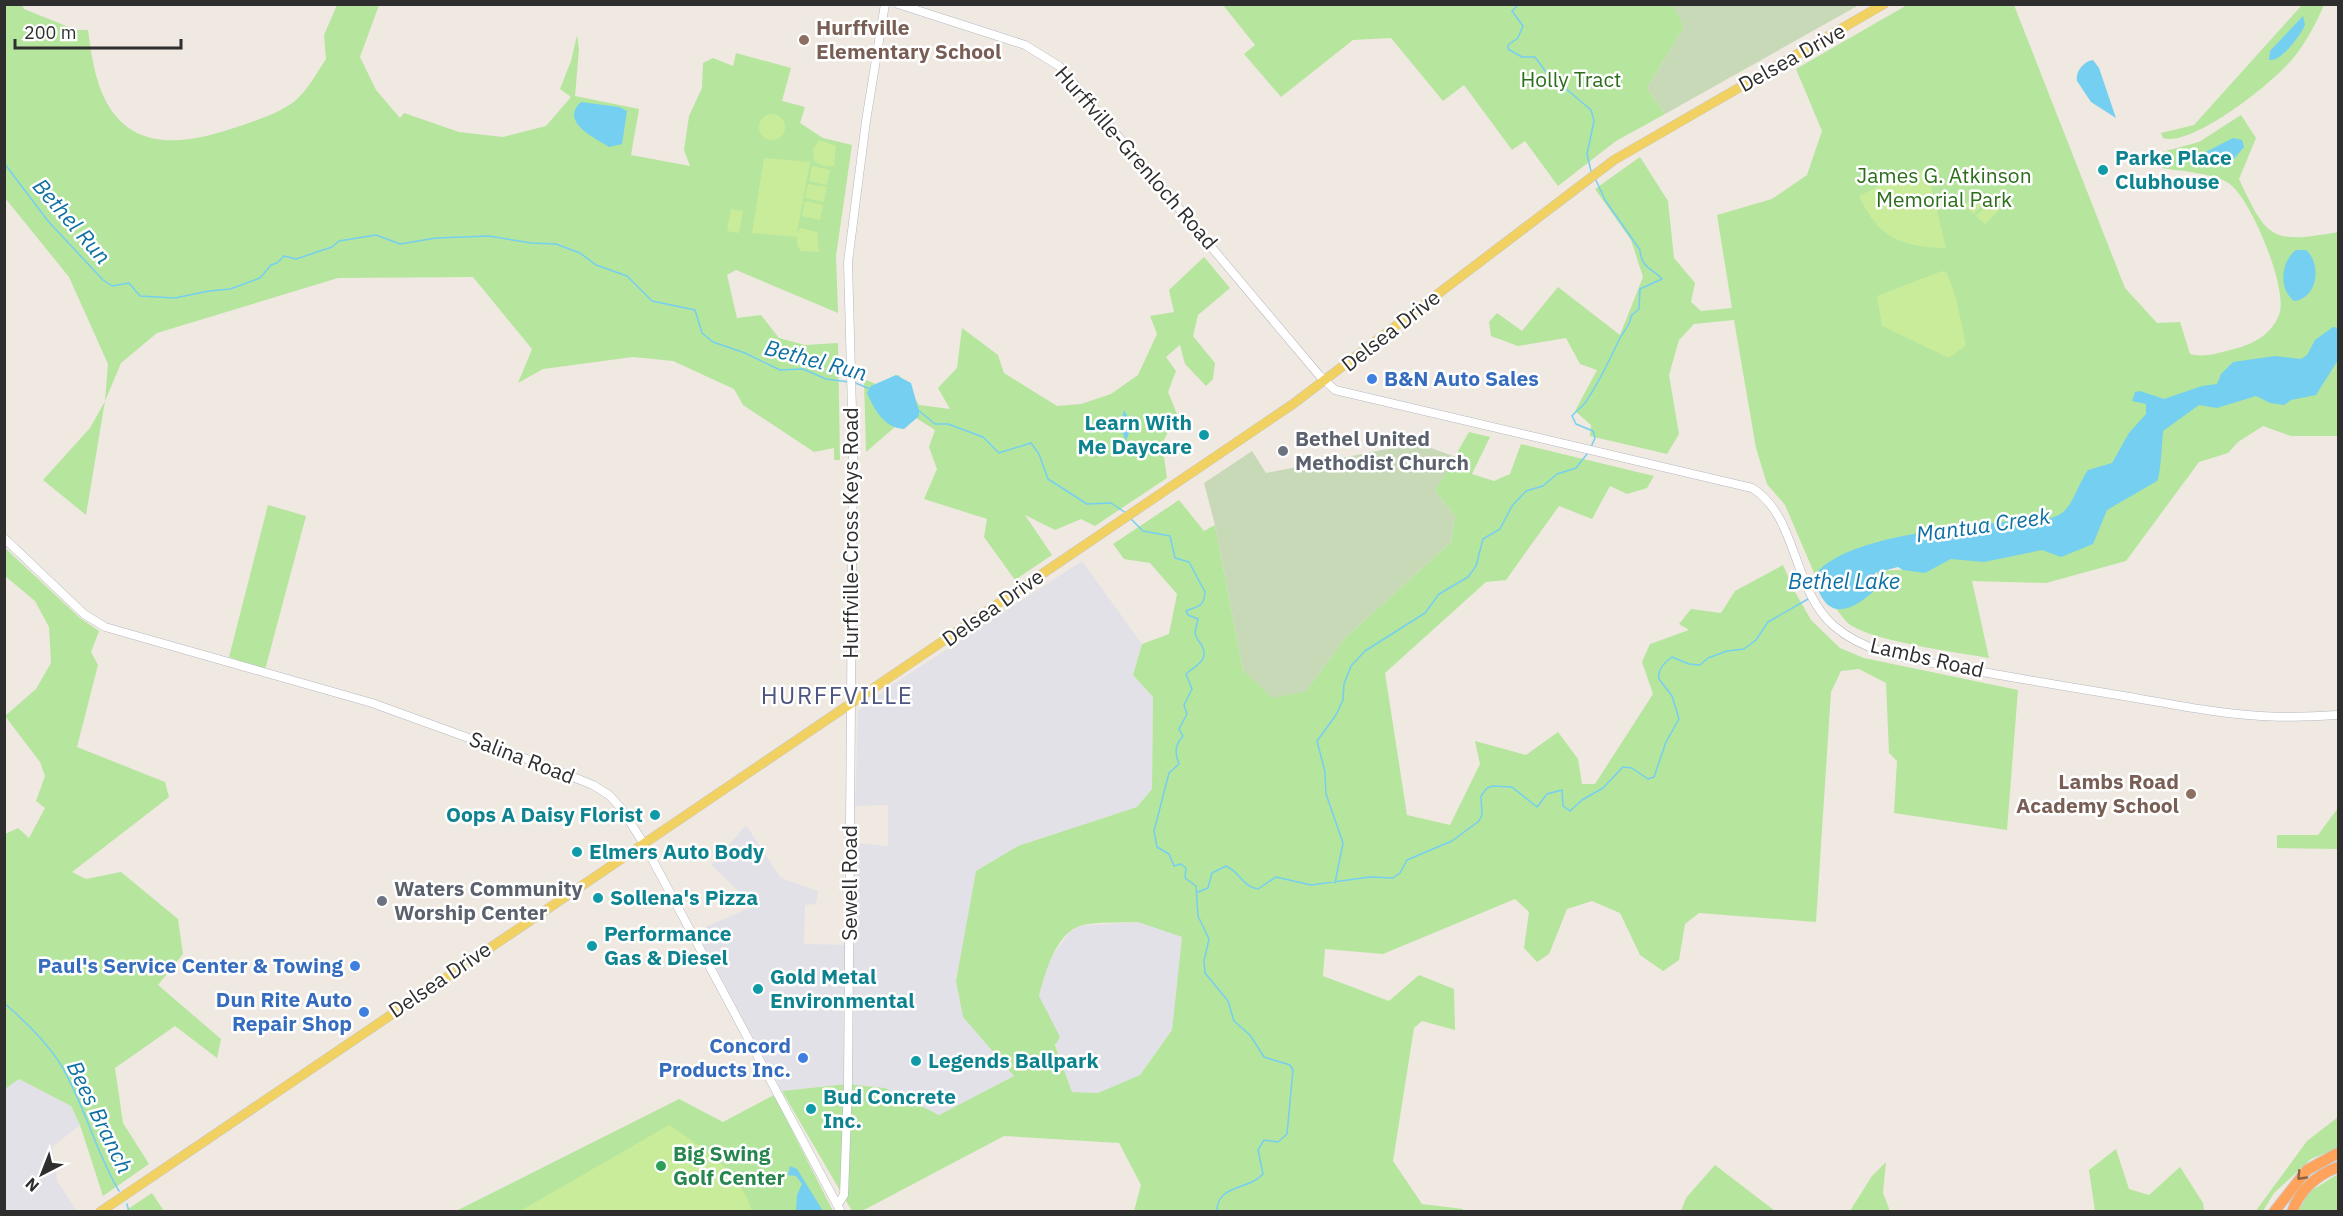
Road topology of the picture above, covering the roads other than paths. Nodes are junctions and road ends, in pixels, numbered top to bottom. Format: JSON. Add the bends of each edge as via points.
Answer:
{"nodes":[{"id":1,"x":885,"y":4,"type":"edge"},
{"id":2,"x":898,"y":4,"type":"edge"},
{"id":3,"x":1884,"y":4,"type":"edge"},
{"id":4,"x":1325,"y":382,"type":"junction"},
{"id":5,"x":4,"y":538,"type":"edge"},
{"id":6,"x":851,"y":705,"type":"junction"},
{"id":7,"x":2338,"y":716,"type":"edge"},
{"id":8,"x":644,"y":844,"type":"junction"},
{"id":9,"x":2338,"y":1153,"type":"edge"},
{"id":10,"x":2338,"y":1167,"type":"edge"},
{"id":11,"x":840,"y":1208,"type":"edge"},
{"id":12,"x":100,"y":1212,"type":"edge"},
{"id":13,"x":2274,"y":1212,"type":"edge"},
{"id":14,"x":2292,"y":1212,"type":"edge"}],
"edges":[{"from":1,"to":6,"type":"main road","name":"Hurffville-Cross Keys Road","via":[[850,240]]},
{"from":2,"to":4,"type":"main road","name":"Hurffville-Grenloch Road","via":[[1025,45],[1059,66]]},
{"from":3,"to":4,"type":"main road","name":"Delsea Drive","via":[[1614,159]]},
{"from":4,"to":6,"type":"main road","name":"Delsea Drive"},
{"from":4,"to":7,"type":"main road","name":"Lambs Road","via":[[1335,390],[1757,491],[1766,498],[1784,529],[1806,589],[1819,610],[1843,633],[1873,648],[2014,678],[2245,715]]},
{"from":5,"to":8,"type":"main road","name":"Salina Road","via":[[97,623],[372,704],[574,777],[615,801]]},
{"from":6,"to":8,"type":"main road","name":"Delsea Drive"},
{"from":6,"to":11,"type":"main road","name":"Sewell Road","via":[[848,1094],[844,1195]]},
{"from":8,"to":11,"type":"main road","name":"Salina Road"},
{"from":8,"to":12,"type":"main road","name":"Delsea Drive"},
{"from":9,"to":13,"type":"highway","one_way":true,"via":[[2307,1170]]},
{"from":10,"to":14,"type":"highway","via":[[2308,1186]]}]}
